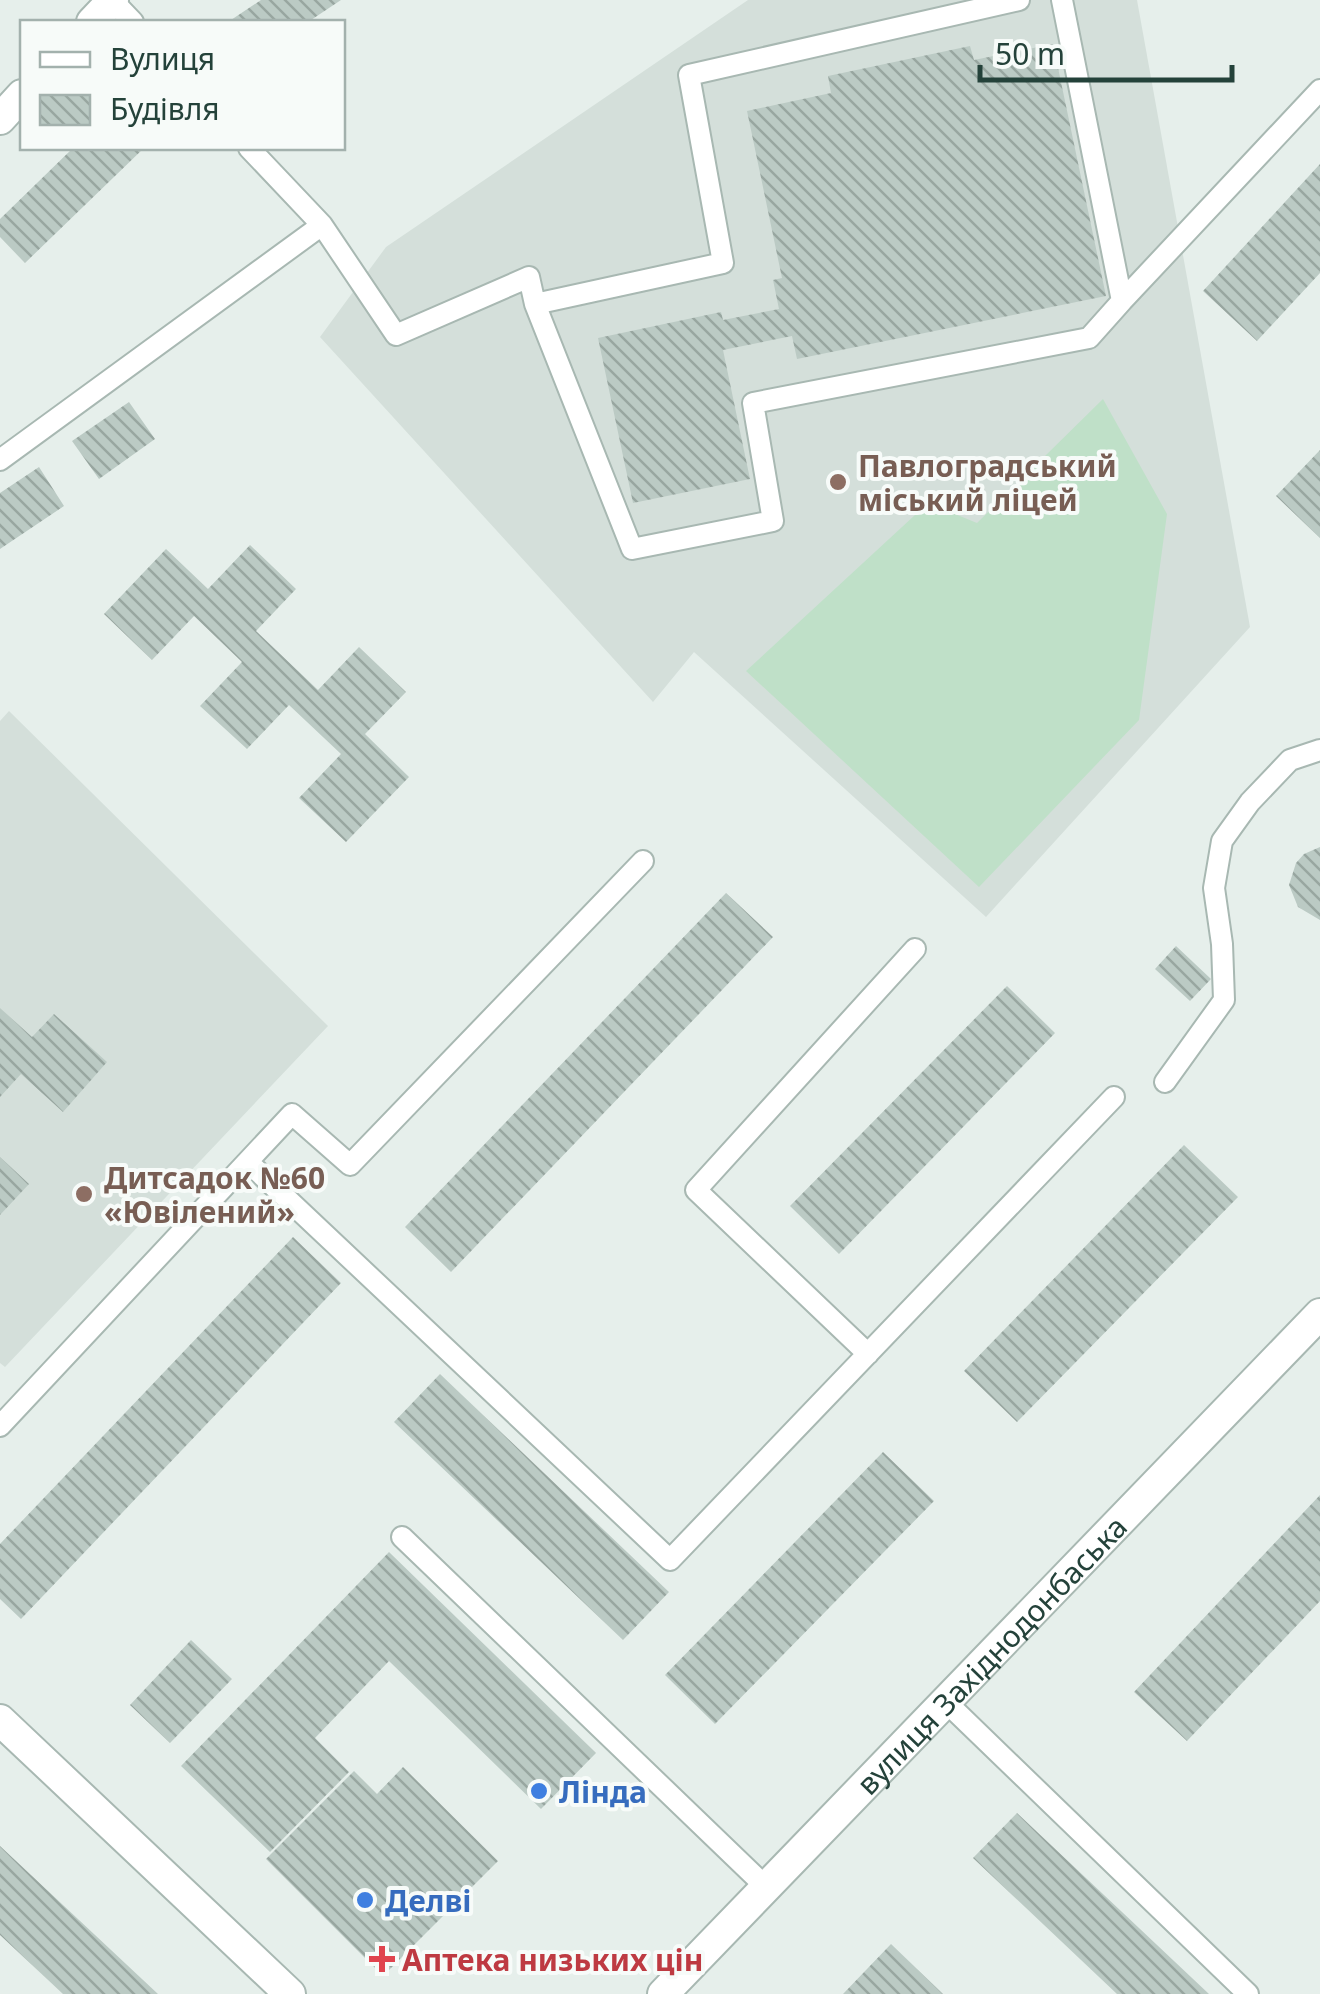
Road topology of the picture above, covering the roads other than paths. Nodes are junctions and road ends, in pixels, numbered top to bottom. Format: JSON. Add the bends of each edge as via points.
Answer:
{"nodes":[{"id":1,"x":113,"y":0,"type":"edge"},
{"id":2,"x":1018,"y":0,"type":"edge"},
{"id":3,"x":1062,"y":0,"type":"edge"},
{"id":4,"x":94,"y":20,"type":"edge"},
{"id":5,"x":131,"y":20,"type":"edge"},
{"id":6,"x":1320,"y":90,"type":"edge"},
{"id":7,"x":20,"y":97,"type":"edge"},
{"id":8,"x":0,"y":119,"type":"edge"},
{"id":9,"x":252,"y":150,"type":"edge"},
{"id":10,"x":322,"y":225,"type":"junction"},
{"id":11,"x":1122,"y":301,"type":"junction"},
{"id":12,"x":535,"y":304,"type":"junction"},
{"id":13,"x":0,"y":460,"type":"edge"},
{"id":14,"x":1320,"y":750,"type":"edge"},
{"id":15,"x":644,"y":861,"type":"dead end"},
{"id":16,"x":915,"y":949,"type":"dead end"},
{"id":17,"x":1165,"y":1082,"type":"dead end"},
{"id":18,"x":1114,"y":1097,"type":"dead end"},
{"id":19,"x":248,"y":1162,"type":"junction"},
{"id":20,"x":1320,"y":1314,"type":"edge"},
{"id":21,"x":868,"y":1354,"type":"junction"},
{"id":22,"x":0,"y":1426,"type":"edge"},
{"id":23,"x":402,"y":1537,"type":"dead end"},
{"id":24,"x":944,"y":1701,"type":"junction"},
{"id":25,"x":0,"y":1720,"type":"edge"},
{"id":26,"x":766,"y":1887,"type":"junction"},
{"id":27,"x":290,"y":1994,"type":"edge"},
{"id":28,"x":663,"y":1994,"type":"edge"},
{"id":29,"x":1248,"y":1994,"type":"edge"}],
"edges":[{"from":1,"to":4,"type":"street"},
{"from":1,"to":5,"type":"lane"},
{"from":2,"to":12,"type":"lane","via":[[690,76],[723,263]]},
{"from":3,"to":11,"type":"lane"},
{"from":6,"to":11,"type":"lane"},
{"from":7,"to":8,"type":"street"},
{"from":9,"to":10,"type":"lane"},
{"from":10,"to":12,"type":"lane","via":[[396,335],[529,277]]},
{"from":10,"to":13,"type":"lane"},
{"from":11,"to":12,"type":"lane","via":[[1089,338],[752,403],[773,522],[632,549]]},
{"from":14,"to":17,"type":"lane","via":[[1290,760],[1222,842],[1214,888],[1224,1000]]},
{"from":15,"to":19,"type":"lane","via":[[350,1165],[292,1114]]},
{"from":16,"to":21,"type":"lane","via":[[696,1190]]},
{"from":18,"to":21,"type":"lane"},
{"from":19,"to":21,"type":"lane","via":[[670,1560]]},
{"from":19,"to":22,"type":"lane"},
{"from":20,"to":24,"type":"street","name":"вулиця Західнодонбаська"},
{"from":23,"to":26,"type":"lane"},
{"from":24,"to":26,"type":"street","name":"вулиця Західнодонбаська"},
{"from":24,"to":29,"type":"lane"},
{"from":25,"to":27,"type":"street"},
{"from":26,"to":28,"type":"street","name":"вулиця Західнодонбаська"}]}
